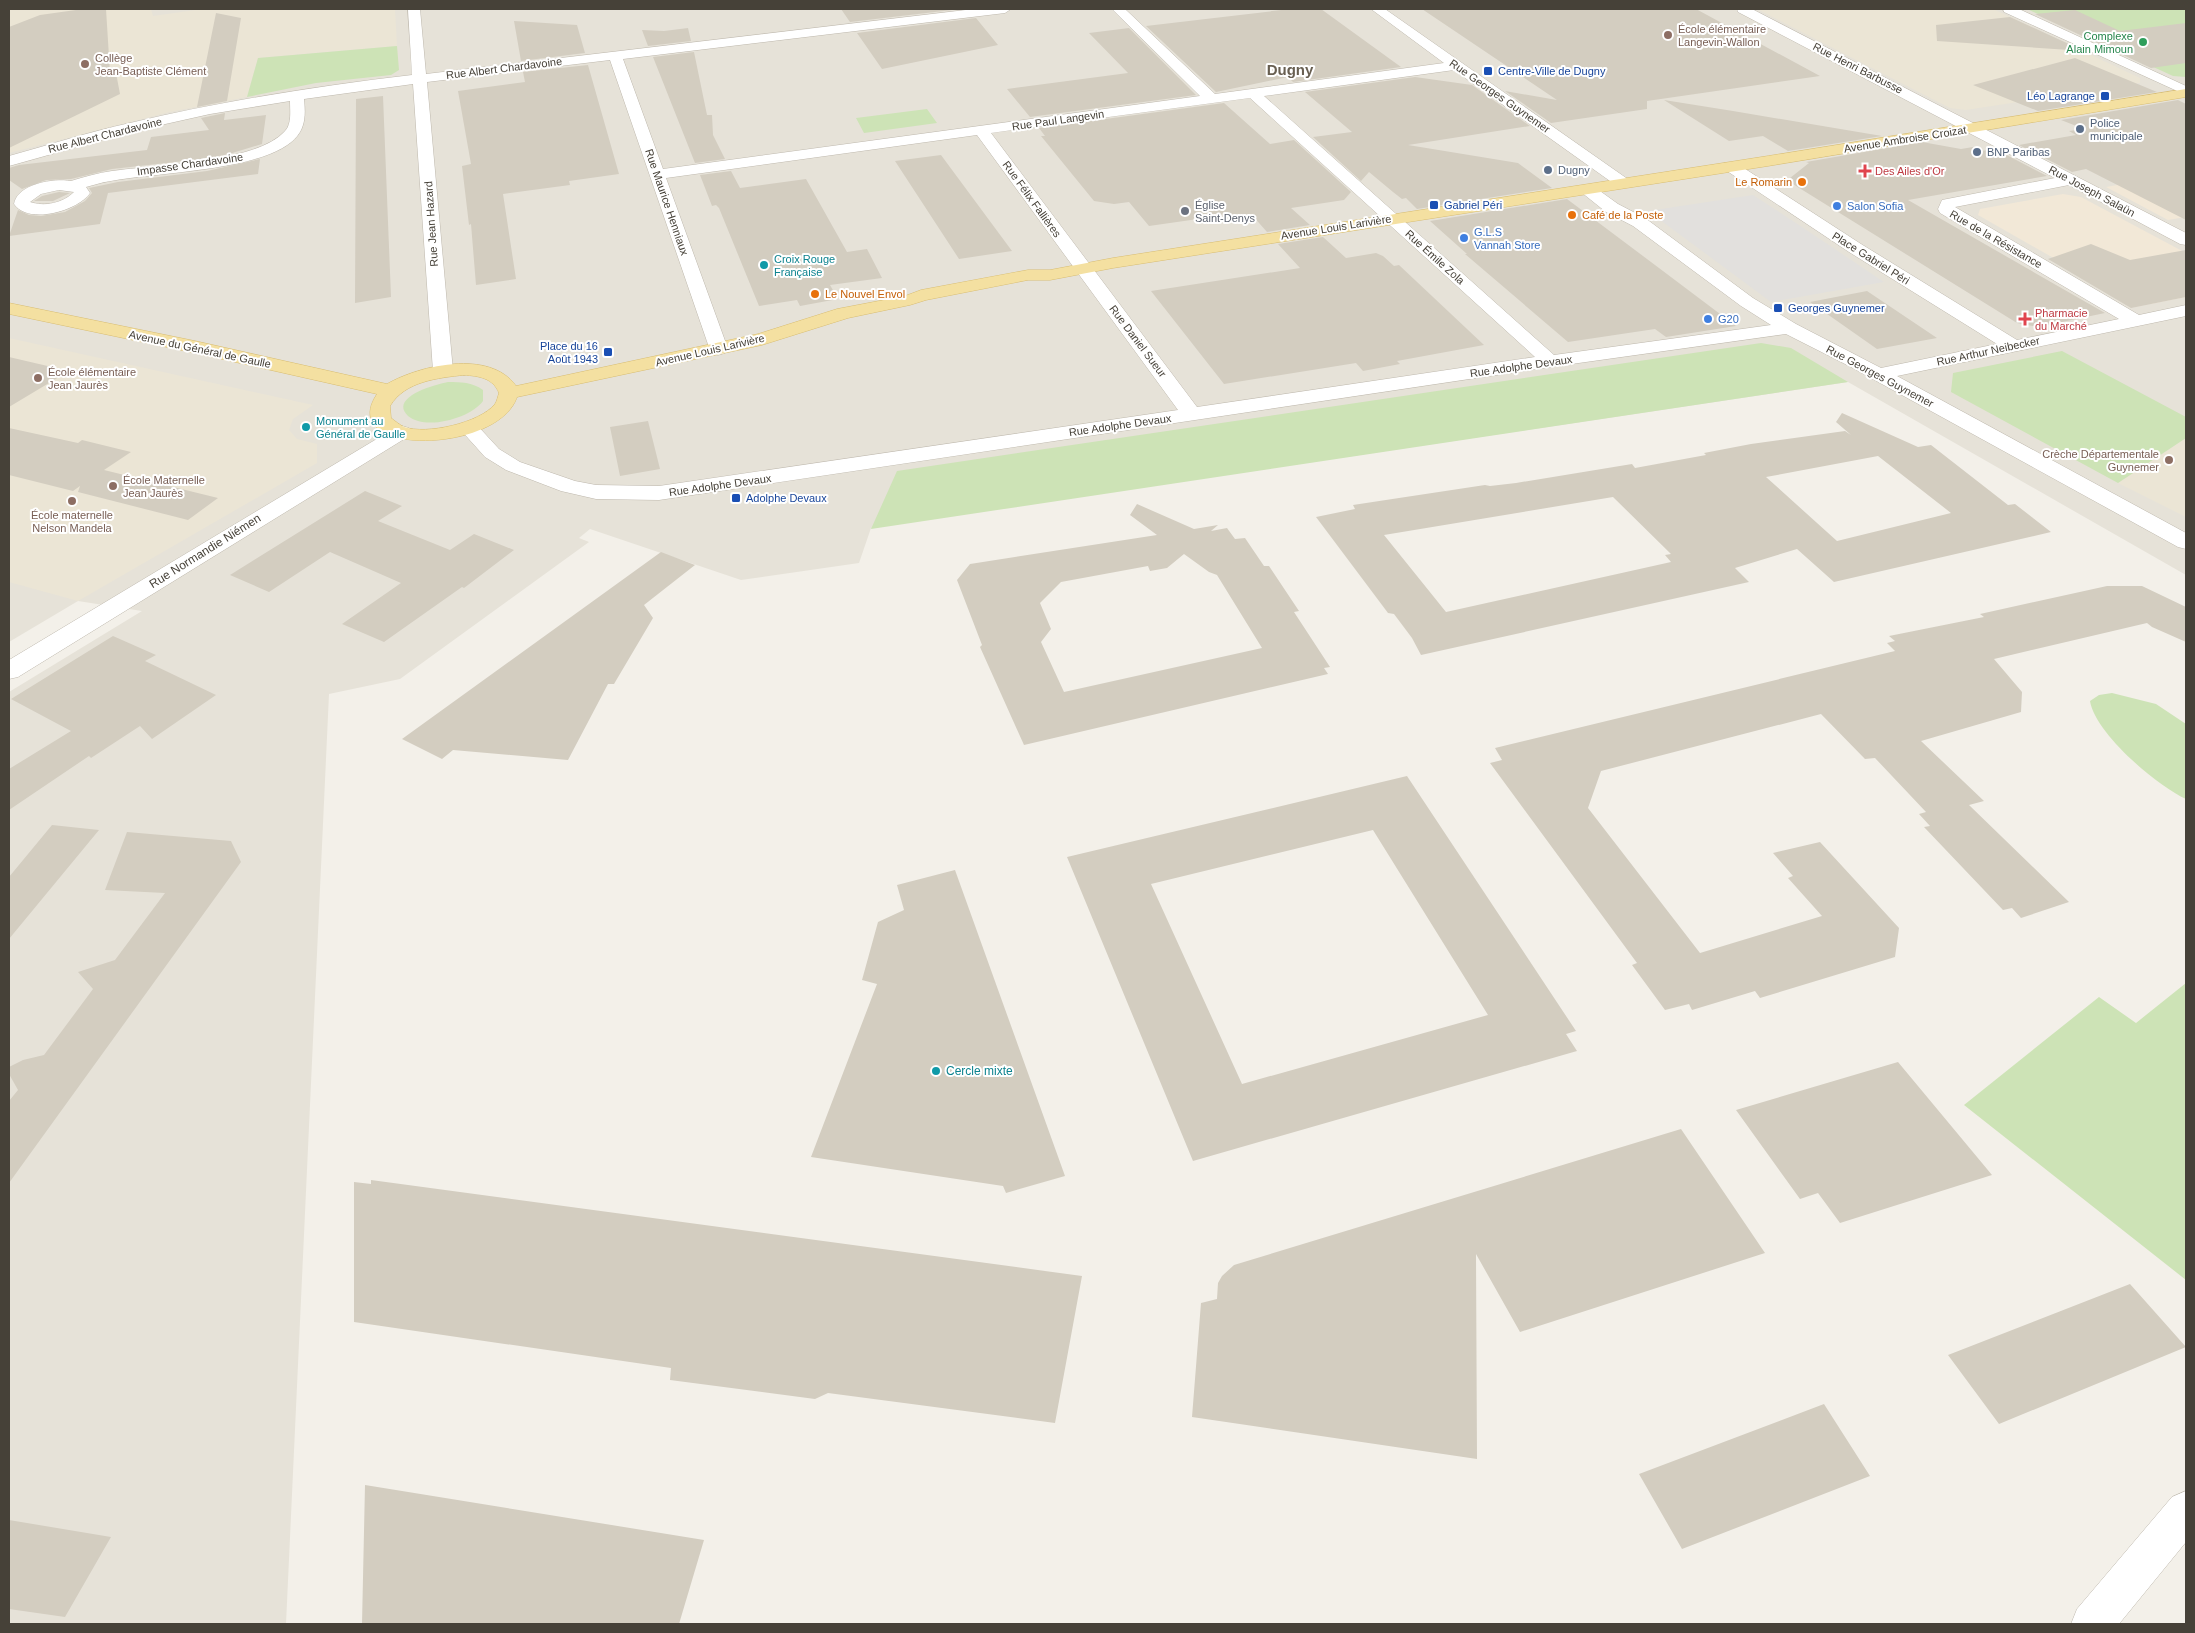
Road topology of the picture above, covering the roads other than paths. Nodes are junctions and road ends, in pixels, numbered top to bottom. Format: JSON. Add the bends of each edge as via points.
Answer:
{"nodes":[{"id":1,"x":414,"y":9,"type":"edge"},
{"id":2,"x":1005,"y":9,"type":"edge"},
{"id":3,"x":1118,"y":9,"type":"edge"},
{"id":4,"x":1377,"y":9,"type":"edge"},
{"id":5,"x":1743,"y":9,"type":"edge"},
{"id":6,"x":2009,"y":9,"type":"edge"},
{"id":7,"x":615,"y":55,"type":"junction"},
{"id":8,"x":1457,"y":65,"type":"junction"},
{"id":9,"x":420,"y":78,"type":"junction"},
{"id":10,"x":2186,"y":92,"type":"edge"},
{"id":11,"x":1253,"y":93,"type":"junction"},
{"id":12,"x":298,"y":95,"type":"junction"},
{"id":13,"x":1212,"y":99,"type":"junction"},
{"id":14,"x":1972,"y":128,"type":"junction"},
{"id":15,"x":981,"y":130,"type":"junction"},
{"id":16,"x":9,"y":161,"type":"edge"},
{"id":17,"x":1730,"y":166,"type":"junction"},
{"id":18,"x":658,"y":174,"type":"junction"},
{"id":19,"x":2071,"y":180,"type":"junction"},
{"id":20,"x":1623,"y":183,"type":"junction"},
{"id":21,"x":73,"y":186,"type":"dead end"},
{"id":22,"x":1587,"y":189,"type":"junction"},
{"id":23,"x":1391,"y":218,"type":"junction"},
{"id":24,"x":2186,"y":240,"type":"edge"},
{"id":25,"x":1083,"y":268,"type":"junction"},
{"id":26,"x":9,"y":309,"type":"edge"},
{"id":27,"x":2186,"y":311,"type":"edge"},
{"id":28,"x":2134,"y":320,"type":"junction"},
{"id":29,"x":1789,"y":328,"type":"junction"},
{"id":30,"x":2014,"y":346,"type":"junction"},
{"id":31,"x":718,"y":348,"type":"junction"},
{"id":32,"x":1550,"y":361,"type":"junction"},
{"id":33,"x":442,"y":371,"type":"junction"},
{"id":34,"x":1878,"y":374,"type":"junction"},
{"id":35,"x":391,"y":391,"type":"junction"},
{"id":36,"x":509,"y":393,"type":"junction"},
{"id":37,"x":1192,"y":415,"type":"junction"},
{"id":38,"x":469,"y":428,"type":"junction"},
{"id":39,"x":402,"y":432,"type":"junction"},
{"id":40,"x":2186,"y":542,"type":"edge"},
{"id":41,"x":9,"y":672,"type":"edge"},
{"id":42,"x":2186,"y":1511,"type":"edge"},
{"id":43,"x":2092,"y":1624,"type":"edge"}],
"edges":[{"from":1,"to":9,"type":"street","name":"Rue Jean Hazard"},
{"from":2,"to":7,"type":"street","name":"Rue Albert Chardavoine"},
{"from":3,"to":13,"type":"street"},
{"from":4,"to":8,"type":"street","name":"Rue Georges Guynemer"},
{"from":5,"to":14,"type":"street","name":"Rue Henri Barbusse"},
{"from":6,"to":10,"type":"street"},
{"from":7,"to":9,"type":"street","name":"Rue Albert Chardavoine"},
{"from":7,"to":18,"type":"street","name":"Rue Maurice Henniaux"},
{"from":8,"to":11,"type":"street","name":"Rue Paul Langevin"},
{"from":8,"to":20,"type":"street","name":"Rue Georges Guynemer"},
{"from":9,"to":12,"type":"street","name":"Rue Albert Chardavoine"},
{"from":9,"to":33,"type":"street","name":"Rue Jean Hazard"},
{"from":10,"to":14,"type":"main road","name":"Avenue Ambroise Croizat"},
{"from":11,"to":13,"type":"street","name":"Rue Paul Langevin"},
{"from":11,"to":23,"type":"street","name":"Rue Émile Zola"},
{"from":12,"to":16,"type":"street","name":"Rue Albert Chardavoine","via":[[131,127]]},
{"from":12,"to":21,"type":"street","name":"Impasse Chardavoine","via":[[297,121],[292,133],[266,150],[235,159],[108,176]]},
{"from":13,"to":15,"type":"street","name":"Rue Paul Langevin"},
{"from":14,"to":17,"type":"main road","name":"Avenue Ambroise Croizat"},
{"from":14,"to":19,"type":"street","name":"Rue Joseph Salaün"},
{"from":15,"to":18,"type":"street","name":"Rue Paul Langevin"},
{"from":15,"to":25,"type":"street","name":"Rue Félix Fallières"},
{"from":17,"to":20,"type":"main road","name":"Avenue Ambroise Croizat"},
{"from":17,"to":30,"type":"street","name":"Place Gabriel Péri"},
{"from":18,"to":31,"type":"street","name":"Rue Maurice Henniaux"},
{"from":19,"to":24,"type":"street","name":"Rue Joseph Salaün"},
{"from":19,"to":28,"type":"street","name":"Rue de la Résistance","via":[[1948,203],[1946,209]]},
{"from":20,"to":22,"type":"main road","name":"Avenue Louis Larivière"},
{"from":22,"to":23,"type":"main road","name":"Avenue Louis Larivière"},
{"from":22,"to":29,"type":"street","name":"Rue Georges Guynemer"},
{"from":23,"to":25,"type":"main road","name":"Avenue Louis Larivière"},
{"from":23,"to":32,"type":"street","name":"Rue Émile Zola"},
{"from":25,"to":31,"type":"main road","name":"Avenue Louis Larivière","via":[[1050,275],[1034,284],[950,300],[910,300],[844,313],[762,339]]},
{"from":25,"to":37,"type":"street","name":"Rue Daniel Sueur"},
{"from":26,"to":35,"type":"main road","name":"Avenue du Général de Gaulle"},
{"from":27,"to":28,"type":"street","name":"Rue Arthur Neibecker"},
{"from":28,"to":30,"type":"street","name":"Rue Arthur Neibecker"},
{"from":29,"to":32,"type":"street","name":"Rue Adolphe Devaux"},
{"from":29,"to":34,"type":"street","name":"Rue Georges Guynemer"},
{"from":30,"to":34,"type":"street","name":"Rue Arthur Neibecker"},
{"from":31,"to":36,"type":"main road","name":"Avenue Louis Larivière"},
{"from":32,"to":37,"type":"street","name":"Rue Adolphe Devaux"},
{"from":33,"to":35,"type":"main road","via":[[412,380]]},
{"from":33,"to":36,"type":"main road","via":[[484,371],[507,384]]},
{"from":34,"to":40,"type":"street","name":"Rue Georges Guynemer"},
{"from":35,"to":39,"type":"main road","via":[[382,402],[380,417],[385,424]]},
{"from":36,"to":38,"type":"main road","via":[[503,407]]},
{"from":37,"to":38,"type":"street","name":"Rue Adolphe Devaux","via":[[678,492],[642,494],[596,492],[513,466],[492,454]]},
{"from":38,"to":39,"type":"main road","via":[[431,435]]},
{"from":39,"to":41,"type":"street","name":"Rue Normandie Niémen"},
{"from":42,"to":43,"type":"street"}]}
